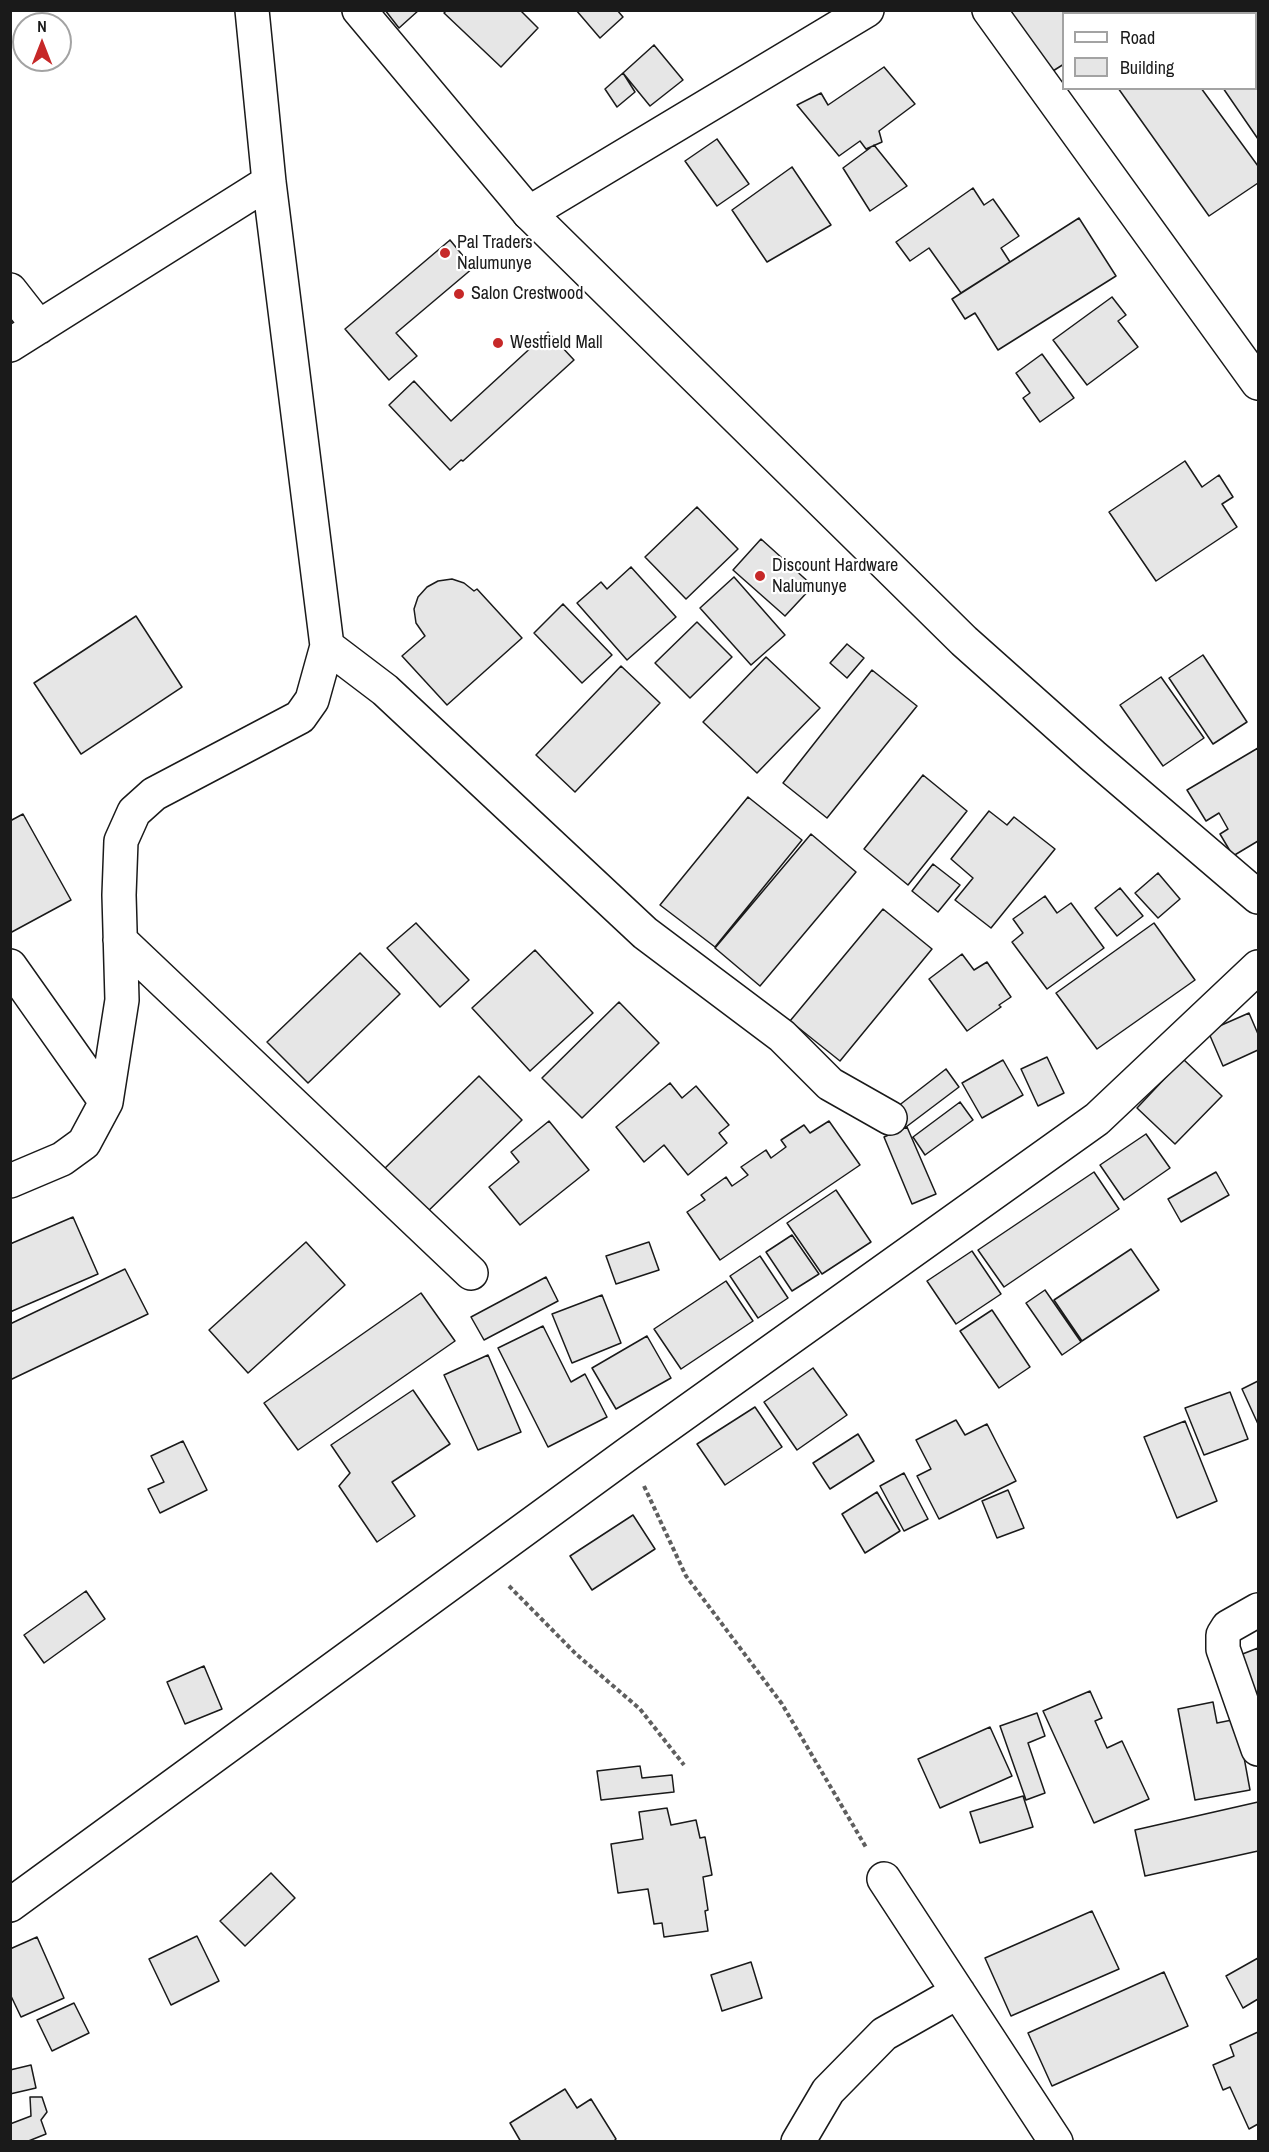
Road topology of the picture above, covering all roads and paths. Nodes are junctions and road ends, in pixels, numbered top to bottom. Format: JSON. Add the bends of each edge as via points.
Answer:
{"nodes":[{"id":1,"x":252,"y":10,"type":"edge"},
{"id":2,"x":359,"y":10,"type":"edge"},
{"id":3,"x":867,"y":10,"type":"edge"},
{"id":4,"x":989,"y":10,"type":"edge"},
{"id":5,"x":269,"y":182,"type":"junction"},
{"id":6,"x":529,"y":213,"type":"junction"},
{"id":7,"x":10,"y":290,"type":"edge"},
{"id":8,"x":39,"y":327,"type":"junction"},
{"id":9,"x":10,"y":345,"type":"edge"},
{"id":10,"x":1258,"y":383,"type":"edge"},
{"id":11,"x":327,"y":646,"type":"junction"},
{"id":12,"x":1258,"y":897,"type":"edge"},
{"id":13,"x":120,"y":940,"type":"junction"},
{"id":14,"x":10,"y":966,"type":"edge"},
{"id":15,"x":1258,"y":967,"type":"edge"},
{"id":16,"x":106,"y":1102,"type":"junction"},
{"id":17,"x":890,"y":1118,"type":"dead end"},
{"id":18,"x":10,"y":1181,"type":"edge"},
{"id":19,"x":471,"y":1273,"type":"dead end"},
{"id":20,"x":629,"y":1453,"type":"junction"},
{"id":21,"x":483,"y":1560,"type":"junction"},
{"id":22,"x":1258,"y":1610,"type":"edge"},
{"id":23,"x":1258,"y":1749,"type":"edge"},
{"id":24,"x":684,"y":1765,"type":"dead end"},
{"id":25,"x":885,"y":1879,"type":"joint"},
{"id":26,"x":10,"y":1905,"type":"edge"},
{"id":27,"x":958,"y":1992,"type":"junction"},
{"id":28,"x":798,"y":2142,"type":"edge"},
{"id":29,"x":1056,"y":2142,"type":"edge"}],
"edges":[{"from":1,"to":5,"type":"street"},
{"from":2,"to":6,"type":"street"},
{"from":3,"to":6,"type":"street"},
{"from":4,"to":10,"type":"street"},
{"from":5,"to":8,"type":"street"},
{"from":5,"to":11,"type":"street"},
{"from":6,"to":12,"type":"street","via":[[964,641]]},
{"from":7,"to":8,"type":"street"},
{"from":8,"to":9,"type":"street"},
{"from":11,"to":13,"type":"street","via":[[312,700],[300,717],[154,794],[134,812],[121,841]]},
{"from":11,"to":17,"type":"street","via":[[385,690],[645,933],[782,1036],[830,1084]]},
{"from":13,"to":16,"type":"street","via":[[122,1000]]},
{"from":13,"to":19,"type":"street"},
{"from":14,"to":16,"type":"street"},
{"from":15,"to":20,"type":"street","via":[[1097,1119]]},
{"from":16,"to":18,"type":"street","via":[[84,1143],[62,1159]]},
{"from":20,"to":21,"type":"street"},
{"from":20,"to":25,"type":"path","via":[[686,1576],[782,1704]]},
{"from":21,"to":24,"type":"path","via":[[576,1654],[640,1709]]},
{"from":21,"to":26,"type":"street"},
{"from":22,"to":23,"type":"street","via":[[1228,1627],[1223,1635],[1223,1648]]},
{"from":25,"to":27,"type":"street"},
{"from":27,"to":28,"type":"street","via":[[884,2034],[828,2091]]},
{"from":27,"to":29,"type":"street"}]}
